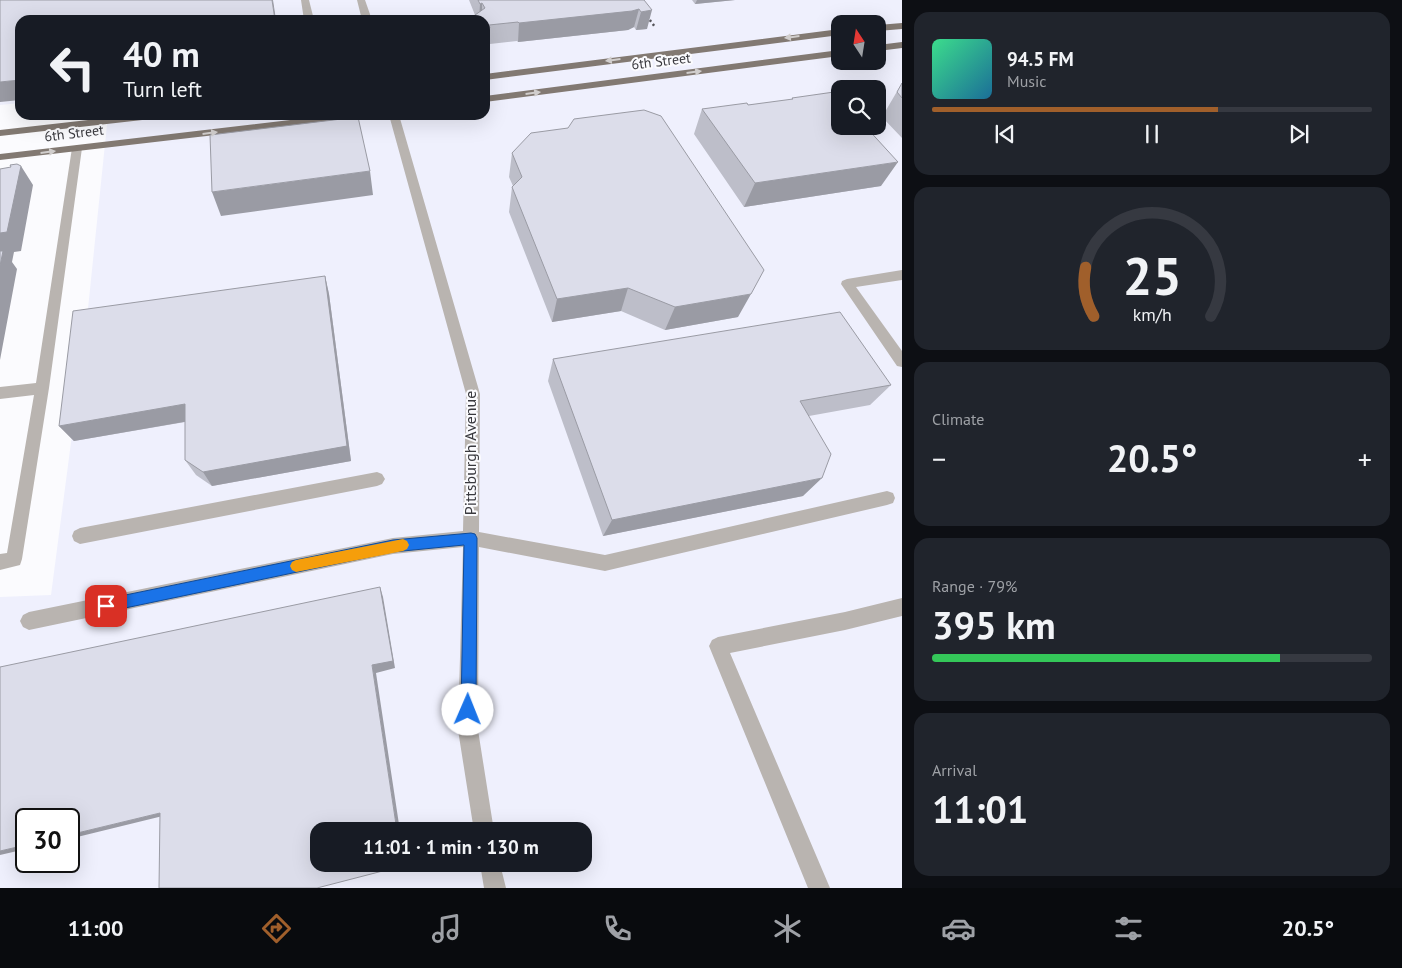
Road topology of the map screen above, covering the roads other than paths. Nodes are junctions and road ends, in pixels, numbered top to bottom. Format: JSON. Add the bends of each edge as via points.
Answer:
{"nodes":[{"id":1,"x":305,"y":0,"type":"edge"},
{"id":2,"x":361,"y":0,"type":"edge"},
{"id":3,"x":308,"y":15,"type":"edge"},
{"id":4,"x":366,"y":15,"type":"edge"},
{"id":5,"x":902,"y":26,"type":"edge"},
{"id":6,"x":886,"y":27,"type":"edge"},
{"id":7,"x":831,"y":33,"type":"edge"},
{"id":8,"x":902,"y":45,"type":"edge"},
{"id":9,"x":886,"y":47,"type":"edge"},
{"id":10,"x":831,"y":54,"type":"edge"},
{"id":11,"x":490,"y":76,"type":"edge"},
{"id":12,"x":490,"y":98,"type":"edge"},
{"id":13,"x":116,"y":120,"type":"edge"},
{"id":14,"x":317,"y":120,"type":"edge"},
{"id":15,"x":395,"y":120,"type":"edge"},
{"id":16,"x":0,"y":133,"type":"edge"},
{"id":17,"x":77,"y":148,"type":"junction"},
{"id":18,"x":0,"y":157,"type":"edge"},
{"id":19,"x":902,"y":275,"type":"edge"},
{"id":20,"x":902,"y":362,"type":"edge"},
{"id":21,"x":42,"y":388,"type":"junction"},
{"id":22,"x":0,"y":393,"type":"edge"},
{"id":23,"x":377,"y":479,"type":"dead end"},
{"id":24,"x":887,"y":498,"type":"dead end"},
{"id":25,"x":80,"y":536,"type":"dead end"},
{"id":26,"x":471,"y":538,"type":"junction"},
{"id":27,"x":0,"y":562,"type":"edge"},
{"id":28,"x":902,"y":608,"type":"edge"},
{"id":29,"x":29,"y":621,"type":"dead end"},
{"id":30,"x":483,"y":822,"type":"edge"},
{"id":31,"x":492,"y":872,"type":"edge"},
{"id":32,"x":495,"y":888,"type":"edge"},
{"id":33,"x":819,"y":888,"type":"edge"}],
"edges":[{"from":1,"to":3,"type":"street"},
{"from":2,"to":4,"type":"street"},
{"from":5,"to":6,"type":"main road"},
{"from":7,"to":11,"type":"main road","name":"6th Street","one_way":true},
{"from":8,"to":9,"type":"main road"},
{"from":12,"to":10,"type":"main road","name":"6th Street","one_way":true},
{"from":13,"to":16,"type":"main road","name":"6th Street"},
{"from":17,"to":14,"type":"main road","name":"6th Street","one_way":true},
{"from":15,"to":26,"type":"street","name":"Pittsburgh Avenue","via":[[473,394]]},
{"from":18,"to":17,"type":"main road","name":"6th Street","one_way":true},
{"from":17,"to":21,"type":"street"},
{"from":19,"to":20,"type":"street","via":[[847,284]]},
{"from":21,"to":22,"type":"street"},
{"from":21,"to":27,"type":"street","via":[[14,559]]},
{"from":23,"to":25,"type":"street"},
{"from":24,"to":26,"type":"street","via":[[605,563]]},
{"from":26,"to":29,"type":"street","via":[[393,546]]},
{"from":26,"to":30,"type":"street","name":"Pittsburgh Avenue","via":[[468,730]]},
{"from":28,"to":33,"type":"street","via":[[718,646]]},
{"from":31,"to":32,"type":"street"}]}
